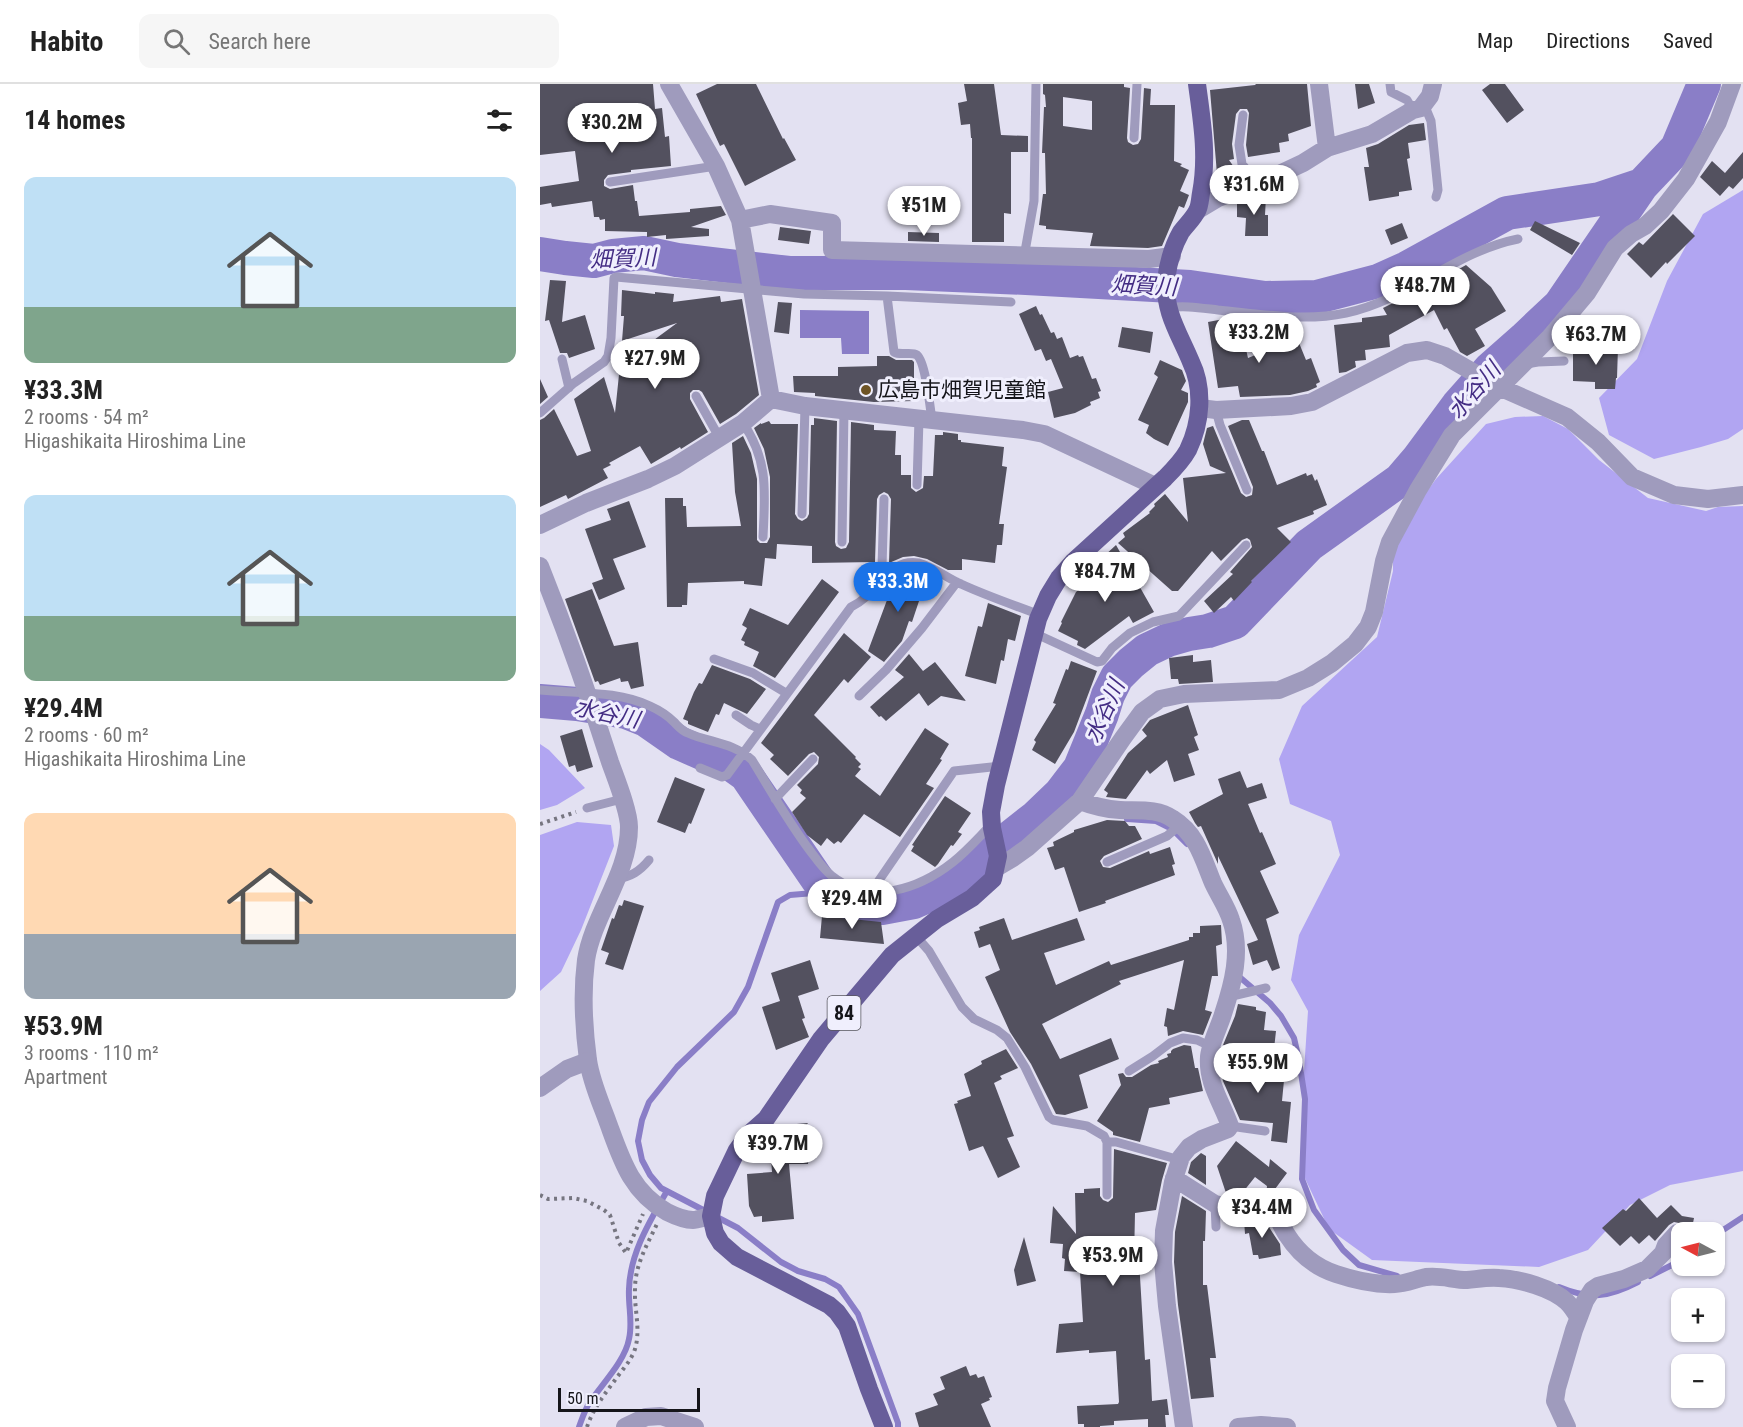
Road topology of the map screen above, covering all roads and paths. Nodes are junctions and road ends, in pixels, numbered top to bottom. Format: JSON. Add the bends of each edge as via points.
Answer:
{"nodes":[{"id":1,"x":669,"y":84,"type":"edge"},
{"id":2,"x":1036,"y":84,"type":"edge"},
{"id":3,"x":1137,"y":84,"type":"edge"},
{"id":4,"x":1197,"y":84,"type":"edge"},
{"id":5,"x":1320,"y":84,"type":"edge"},
{"id":6,"x":1390,"y":84,"type":"edge"},
{"id":7,"x":1433,"y":84,"type":"edge"},
{"id":8,"x":1732,"y":84,"type":"edge"},
{"id":9,"x":1418,"y":107,"type":"junction"},
{"id":10,"x":1243,"y":115,"type":"dead end"},
{"id":11,"x":1134,"y":138,"type":"dead end"},
{"id":12,"x":1327,"y":148,"type":"junction"},
{"id":13,"x":716,"y":166,"type":"junction"},
{"id":14,"x":610,"y":182,"type":"dead end"},
{"id":15,"x":1258,"y":183,"type":"junction"},
{"id":16,"x":1436,"y":197,"type":"dead end"},
{"id":17,"x":1198,"y":210,"type":"junction"},
{"id":18,"x":740,"y":220,"type":"junction"},
{"id":19,"x":1518,"y":239,"type":"dead end"},
{"id":20,"x":1024,"y":257,"type":"junction"},
{"id":21,"x":1170,"y":258,"type":"junction"},
{"id":22,"x":752,"y":288,"type":"junction"},
{"id":23,"x":887,"y":296,"type":"junction"},
{"id":24,"x":1011,"y":302,"type":"dead end"},
{"id":25,"x":1167,"y":304,"type":"junction"},
{"id":26,"x":562,"y":359,"type":"dead end"},
{"id":27,"x":1564,"y":361,"type":"dead end"},
{"id":28,"x":1521,"y":365,"type":"junction"},
{"id":29,"x":1494,"y":384,"type":"junction"},
{"id":30,"x":569,"y":388,"type":"junction"},
{"id":31,"x":696,"y":396,"type":"dead end"},
{"id":32,"x":771,"y":399,"type":"junction"},
{"id":33,"x":805,"y":406,"type":"junction"},
{"id":34,"x":1208,"y":409,"type":"junction"},
{"id":35,"x":844,"y":410,"type":"junction"},
{"id":36,"x":540,"y":413,"type":"edge"},
{"id":37,"x":926,"y":420,"type":"junction"},
{"id":38,"x":743,"y":423,"type":"junction"},
{"id":39,"x":719,"y":437,"type":"junction"},
{"id":40,"x":917,"y":485,"type":"dead end"},
{"id":41,"x":1155,"y":486,"type":"junction"},
{"id":42,"x":1247,"y":490,"type":"dead end"},
{"id":43,"x":1743,"y":495,"type":"edge"},
{"id":44,"x":884,"y":499,"type":"dead end"},
{"id":45,"x":802,"y":514,"type":"dead end"},
{"id":46,"x":540,"y":525,"type":"edge"},
{"id":47,"x":764,"y":537,"type":"dead end"},
{"id":48,"x":842,"y":542,"type":"dead end"},
{"id":49,"x":1246,"y":545,"type":"dead end"},
{"id":50,"x":540,"y":566,"type":"edge"},
{"id":51,"x":884,"y":579,"type":"junction"},
{"id":52,"x":957,"y":582,"type":"junction"},
{"id":53,"x":1040,"y":615,"type":"junction"},
{"id":54,"x":1034,"y":633,"type":"junction"},
{"id":55,"x":714,"y":659,"type":"dead end"},
{"id":56,"x":540,"y":690,"type":"edge"},
{"id":57,"x":786,"y":693,"type":"junction"},
{"id":58,"x":588,"y":694,"type":"junction"},
{"id":59,"x":859,"y":696,"type":"dead end"},
{"id":60,"x":736,"y":715,"type":"dead end"},
{"id":61,"x":760,"y":729,"type":"junction"},
{"id":62,"x":743,"y":752,"type":"junction"},
{"id":63,"x":813,"y":759,"type":"dead end"},
{"id":64,"x":1001,"y":766,"type":"junction"},
{"id":65,"x":700,"y":768,"type":"dead end"},
{"id":66,"x":622,"y":799,"type":"junction"},
{"id":67,"x":775,"y":799,"type":"junction"},
{"id":68,"x":1080,"y":801,"type":"junction"},
{"id":69,"x":587,"y":808,"type":"joint"},
{"id":70,"x":540,"y":824,"type":"edge"},
{"id":71,"x":1180,"y":824,"type":"junction"},
{"id":72,"x":992,"y":826,"type":"junction"},
{"id":73,"x":649,"y":860,"type":"dead end"},
{"id":74,"x":997,"y":862,"type":"junction"},
{"id":75,"x":1107,"y":862,"type":"dead end"},
{"id":76,"x":616,"y":879,"type":"junction"},
{"id":77,"x":871,"y":892,"type":"junction"},
{"id":78,"x":915,"y":935,"type":"junction"},
{"id":79,"x":1266,"y":988,"type":"dead end"},
{"id":80,"x":1228,"y":997,"type":"junction"},
{"id":81,"x":1211,"y":1049,"type":"junction"},
{"id":82,"x":1286,"y":1057,"type":"dead end"},
{"id":83,"x":588,"y":1061,"type":"junction"},
{"id":84,"x":1129,"y":1071,"type":"dead end"},
{"id":85,"x":540,"y":1088,"type":"edge"},
{"id":86,"x":1230,"y":1126,"type":"junction"},
{"id":87,"x":1265,"y":1131,"type":"dead end"},
{"id":88,"x":1107,"y":1142,"type":"junction"},
{"id":89,"x":1180,"y":1160,"type":"junction"},
{"id":90,"x":1174,"y":1178,"type":"junction"},
{"id":91,"x":540,"y":1195,"type":"edge"},
{"id":92,"x":1107,"y":1195,"type":"dead end"},
{"id":93,"x":1215,"y":1204,"type":"junction"},
{"id":94,"x":656,"y":1205,"type":"junction"},
{"id":95,"x":711,"y":1216,"type":"junction"},
{"id":96,"x":1216,"y":1227,"type":"dead end"},
{"id":97,"x":1671,"y":1240,"type":"edge"},
{"id":98,"x":1578,"y":1317,"type":"junction"},
{"id":99,"x":587,"y":1427,"type":"edge"},
{"id":100,"x":625,"y":1427,"type":"edge"},
{"id":101,"x":695,"y":1427,"type":"edge"},
{"id":102,"x":884,"y":1427,"type":"edge"},
{"id":103,"x":1184,"y":1427,"type":"edge"},
{"id":104,"x":1240,"y":1427,"type":"edge"},
{"id":105,"x":1287,"y":1427,"type":"edge"},
{"id":106,"x":1567,"y":1427,"type":"edge"}],
"edges":[{"from":1,"to":13,"type":"street"},
{"from":2,"to":20,"type":"lane","via":[[1034,201]]},
{"from":3,"to":11,"type":"lane"},
{"from":4,"to":17,"type":"main road","via":[[1205,171]]},
{"from":5,"to":12,"type":"street"},
{"from":6,"to":9,"type":"lane","via":[[1391,92]]},
{"from":7,"to":9,"type":"street","via":[[1431,96]]},
{"from":8,"to":28,"type":"street","via":[[1718,122],[1686,179],[1662,211],[1615,248],[1587,293]]},
{"from":9,"to":12,"type":"street","via":[[1372,134]]},
{"from":9,"to":16,"type":"lane","via":[[1431,121]]},
{"from":10,"to":15,"type":"lane","via":[[1239,145],[1242,164]]},
{"from":12,"to":15,"type":"street"},
{"from":13,"to":14,"type":"lane"},
{"from":13,"to":18,"type":"street"},
{"from":15,"to":17,"type":"street"},
{"from":17,"to":21,"type":"main road","via":[[1180,233]]},
{"from":18,"to":20,"type":"street","via":[[770,214],[832,223],[832,250]]},
{"from":18,"to":22,"type":"street"},
{"from":19,"to":25,"type":"lane","via":[[1479,251],[1396,294],[1347,313],[1279,317]]},
{"from":20,"to":21,"type":"street"},
{"from":21,"to":25,"type":"main road"},
{"from":22,"to":23,"type":"lane"},
{"from":22,"to":30,"type":"lane","via":[[614,278],[608,356]]},
{"from":22,"to":32,"type":"street"},
{"from":23,"to":24,"type":"lane"},
{"from":23,"to":37,"type":"lane","via":[[894,352],[918,356],[926,377]]},
{"from":25,"to":34,"type":"main road"},
{"from":26,"to":30,"type":"lane"},
{"from":27,"to":28,"type":"lane"},
{"from":28,"to":29,"type":"street"},
{"from":29,"to":34,"type":"street","via":[[1427,350],[1407,354],[1312,402]]},
{"from":29,"to":43,"type":"street","via":[[1567,417],[1599,442],[1632,477],[1674,495],[1708,499]]},
{"from":29,"to":68,"type":"street","via":[[1452,435],[1399,523],[1384,561],[1374,612],[1355,644],[1308,678],[1279,690],[1184,694],[1160,699],[1142,712]]},
{"from":30,"to":36,"type":"lane"},
{"from":31,"to":39,"type":"lane"},
{"from":32,"to":33,"type":"street"},
{"from":32,"to":38,"type":"street"},
{"from":33,"to":35,"type":"street"},
{"from":33,"to":45,"type":"lane"},
{"from":34,"to":41,"type":"main road","via":[[1177,466]]},
{"from":34,"to":42,"type":"lane","via":[[1220,426]]},
{"from":35,"to":37,"type":"street"},
{"from":35,"to":48,"type":"lane"},
{"from":37,"to":40,"type":"lane"},
{"from":37,"to":41,"type":"street","via":[[1044,434]]},
{"from":38,"to":39,"type":"street"},
{"from":38,"to":47,"type":"lane","via":[[760,454],[765,478]]},
{"from":39,"to":46,"type":"street","via":[[675,466]]},
{"from":41,"to":53,"type":"main road","via":[[1073,562],[1059,578]]},
{"from":44,"to":51,"type":"lane"},
{"from":49,"to":54,"type":"lane","via":[[1179,616],[1130,633],[1102,661]]},
{"from":50,"to":58,"type":"street"},
{"from":51,"to":52,"type":"lane","via":[[897,567],[918,563]]},
{"from":51,"to":57,"type":"lane","via":[[862,602],[851,607]]},
{"from":52,"to":53,"type":"lane"},
{"from":52,"to":59,"type":"lane","via":[[886,670]]},
{"from":53,"to":54,"type":"main road"},
{"from":54,"to":64,"type":"main road"},
{"from":55,"to":57,"type":"lane","via":[[753,673]]},
{"from":56,"to":58,"type":"lane"},
{"from":57,"to":61,"type":"lane"},
{"from":58,"to":62,"type":"lane","via":[[648,705],[684,732]]},
{"from":58,"to":66,"type":"street"},
{"from":60,"to":61,"type":"lane"},
{"from":61,"to":62,"type":"lane"},
{"from":62,"to":65,"type":"lane","via":[[727,776]]},
{"from":62,"to":67,"type":"lane"},
{"from":63,"to":67,"type":"lane"},
{"from":64,"to":72,"type":"main road","via":[[991,812]]},
{"from":64,"to":77,"type":"lane","via":[[954,771]]},
{"from":66,"to":69,"type":"lane"},
{"from":66,"to":76,"type":"street","via":[[629,826]]},
{"from":67,"to":77,"type":"lane","via":[[831,876]]},
{"from":68,"to":71,"type":"street","via":[[1100,808],[1159,812]]},
{"from":68,"to":74,"type":"street","via":[[1028,848]]},
{"from":69,"to":70,"type":"path"},
{"from":71,"to":75,"type":"lane","via":[[1167,836]]},
{"from":71,"to":80,"type":"street","via":[[1200,848],[1232,921],[1237,964]]},
{"from":72,"to":74,"type":"main road"},
{"from":72,"to":77,"type":"lane","via":[[926,881],[894,891]]},
{"from":73,"to":76,"type":"lane","via":[[641,870]]},
{"from":74,"to":78,"type":"main road","number":"84","via":[[993,879],[984,888]]},
{"from":76,"to":83,"type":"street","via":[[591,937],[586,962]]},
{"from":78,"to":88,"type":"lane","via":[[962,1007],[974,1019],[1007,1038],[1049,1117],[1087,1126]]},
{"from":78,"to":95,"type":"main road","number":"84","via":[[892,955],[821,1039],[766,1119],[737,1150],[715,1196]]},
{"from":79,"to":80,"type":"lane"},
{"from":80,"to":81,"type":"street"},
{"from":81,"to":82,"type":"lane"},
{"from":81,"to":84,"type":"lane","via":[[1197,1040],[1183,1038]]},
{"from":81,"to":86,"type":"street","via":[[1210,1079]]},
{"from":83,"to":85,"type":"street","via":[[567,1069]]},
{"from":83,"to":94,"type":"street","via":[[624,1166],[638,1188]]},
{"from":86,"to":87,"type":"lane"},
{"from":86,"to":89,"type":"street","via":[[1189,1147]]},
{"from":88,"to":89,"type":"lane"},
{"from":88,"to":92,"type":"lane"},
{"from":89,"to":90,"type":"street"},
{"from":90,"to":93,"type":"street"},
{"from":90,"to":103,"type":"street","via":[[1164,1231],[1163,1262]]},
{"from":91,"to":94,"type":"path","via":[[587,1201],[604,1210],[610,1215],[626,1253]]},
{"from":93,"to":96,"type":"lane"},
{"from":93,"to":98,"type":"street","via":[[1233,1209],[1270,1209],[1299,1251],[1336,1274],[1397,1284],[1441,1275],[1464,1280],[1518,1280],[1544,1288],[1567,1302]]},
{"from":94,"to":95,"type":"street","via":[[694,1221]]},
{"from":94,"to":99,"type":"path","via":[[634,1290],[638,1334],[634,1351]]},
{"from":95,"to":102,"type":"main road","via":[[721,1243],[737,1257],[837,1312],[847,1326]]},
{"from":97,"to":98,"type":"street","via":[[1647,1269],[1592,1290]]},
{"from":98,"to":106,"type":"street","via":[[1555,1401]]},
{"from":100,"to":101,"type":"street","via":[[646,1417],[661,1416]]},
{"from":104,"to":105,"type":"street"}]}
